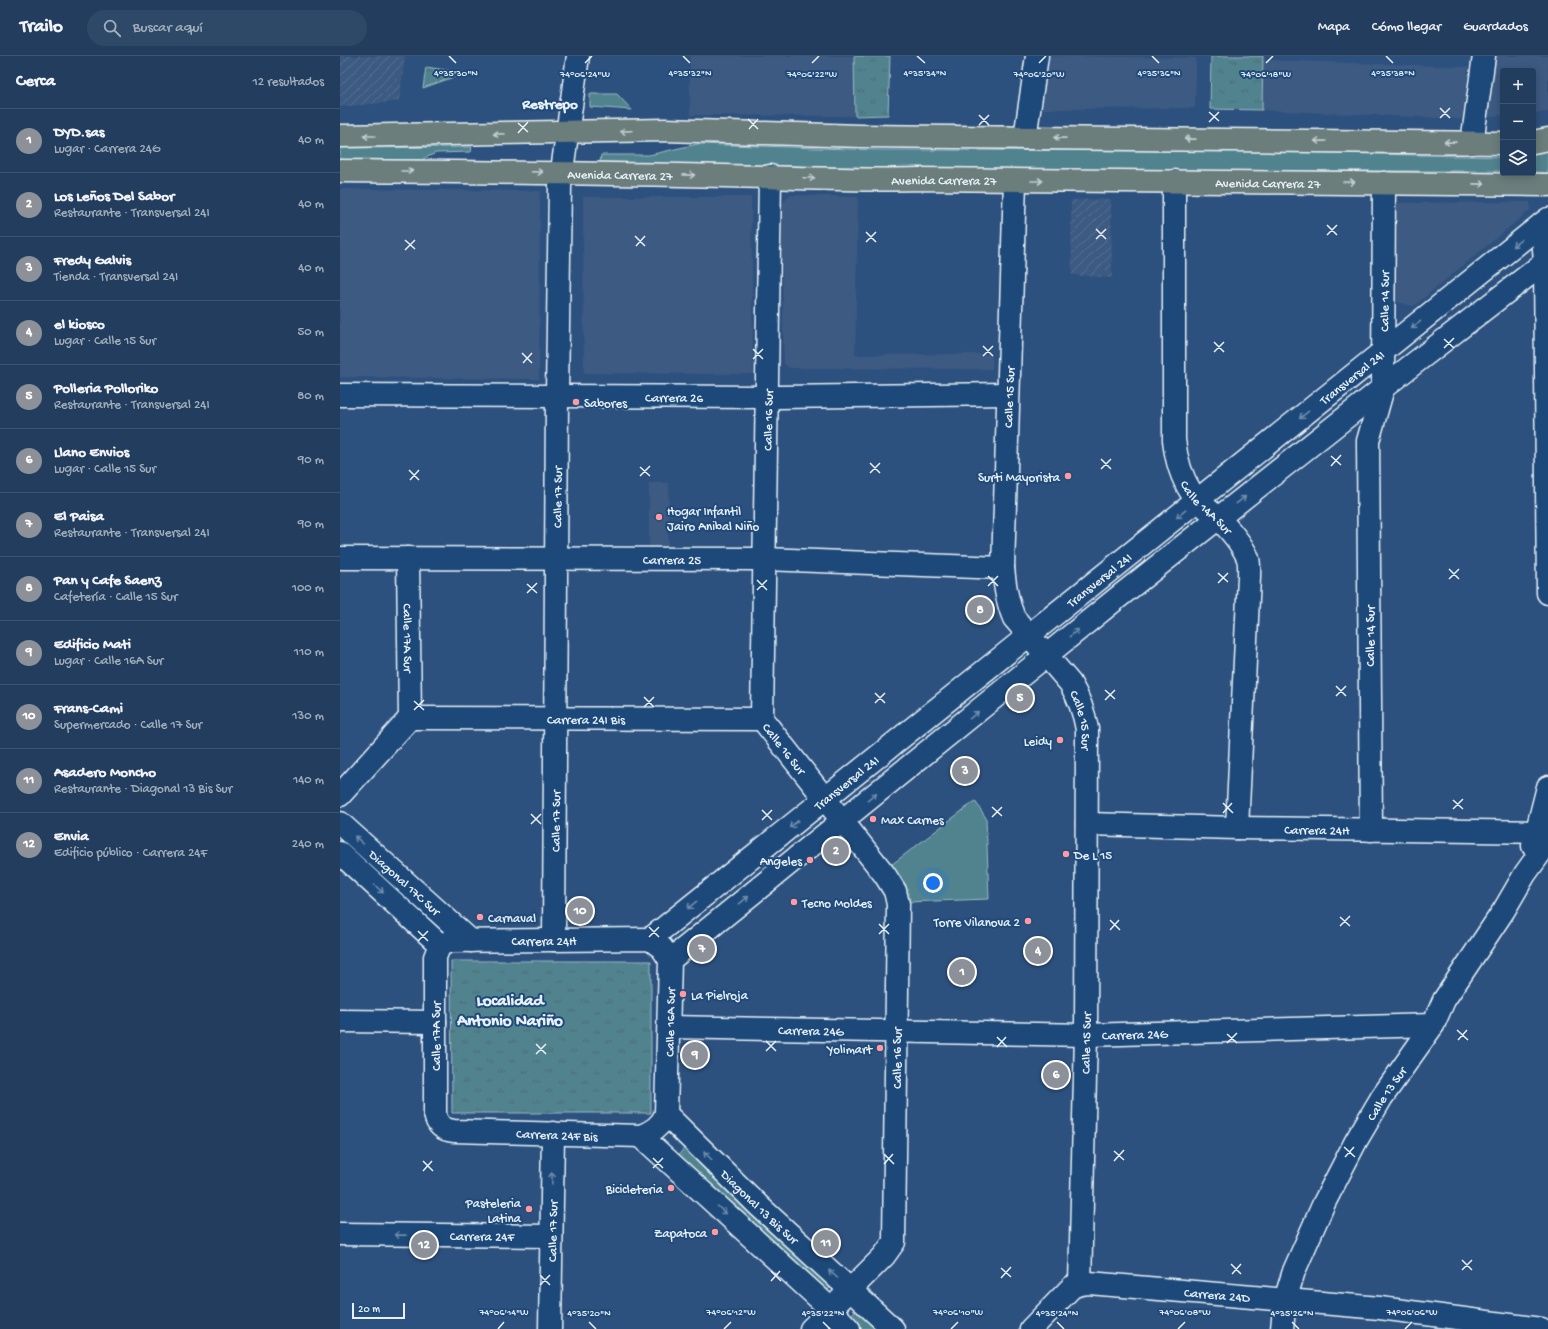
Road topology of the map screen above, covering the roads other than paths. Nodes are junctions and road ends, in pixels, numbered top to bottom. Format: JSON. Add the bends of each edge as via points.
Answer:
{"nodes":[{"id":1,"x":578,"y":56,"type":"edge"},
{"id":2,"x":1037,"y":56,"type":"edge"},
{"id":3,"x":1484,"y":56,"type":"edge"},
{"id":4,"x":566,"y":132,"type":"junction"},
{"id":5,"x":340,"y":136,"type":"edge"},
{"id":6,"x":1026,"y":138,"type":"junction"},
{"id":7,"x":1548,"y":139,"type":"edge"},
{"id":8,"x":1536,"y":141,"type":"edge"},
{"id":9,"x":1472,"y":143,"type":"junction"},
{"id":10,"x":1500,"y":143,"type":"edge"},
{"id":11,"x":340,"y":171,"type":"edge"},
{"id":12,"x":561,"y":173,"type":"junction"},
{"id":13,"x":770,"y":176,"type":"junction"},
{"id":14,"x":1015,"y":181,"type":"junction"},
{"id":15,"x":1174,"y":182,"type":"junction"},
{"id":16,"x":1384,"y":182,"type":"junction"},
{"id":17,"x":1548,"y":185,"type":"edge"},
{"id":18,"x":1545,"y":221,"type":"edge"},
{"id":19,"x":1546,"y":261,"type":"edge"},
{"id":20,"x":1383,"y":352,"type":"junction"},
{"id":21,"x":1383,"y":388,"type":"junction"},
{"id":22,"x":1008,"y":394,"type":"junction"},
{"id":23,"x":340,"y":395,"type":"edge"},
{"id":24,"x":557,"y":395,"type":"junction"},
{"id":25,"x":767,"y":397,"type":"junction"},
{"id":26,"x":1340,"y":422,"type":"junction"},
{"id":27,"x":1368,"y":441,"type":"junction"},
{"id":28,"x":1198,"y":501,"type":"junction"},
{"id":29,"x":1218,"y":518,"type":"junction"},
{"id":30,"x":340,"y":558,"type":"edge"},
{"id":31,"x":408,"y":558,"type":"junction"},
{"id":32,"x":556,"y":559,"type":"junction"},
{"id":33,"x":764,"y":559,"type":"junction"},
{"id":34,"x":1003,"y":568,"type":"junction"},
{"id":35,"x":1548,"y":593,"type":"edge"},
{"id":36,"x":1029,"y":636,"type":"junction"},
{"id":37,"x":1046,"y":656,"type":"junction"},
{"id":38,"x":410,"y":718,"type":"junction"},
{"id":39,"x":555,"y":718,"type":"junction"},
{"id":40,"x":762,"y":720,"type":"junction"},
{"id":41,"x":1548,"y":787,"type":"edge"},
{"id":42,"x":340,"y":795,"type":"edge"},
{"id":43,"x":824,"y":800,"type":"junction"},
{"id":44,"x":842,"y":821,"type":"junction"},
{"id":45,"x":340,"y":823,"type":"edge"},
{"id":46,"x":1087,"y":824,"type":"junction"},
{"id":47,"x":1237,"y":828,"type":"junction"},
{"id":48,"x":1370,"y":830,"type":"junction"},
{"id":49,"x":1544,"y":835,"type":"edge"},
{"id":50,"x":340,"y":853,"type":"edge"},
{"id":51,"x":650,"y":939,"type":"junction"},
{"id":52,"x":554,"y":940,"type":"junction"},
{"id":53,"x":471,"y":941,"type":"junction"},
{"id":54,"x":440,"y":945,"type":"junction"},
{"id":55,"x":670,"y":960,"type":"junction"},
{"id":56,"x":340,"y":1021,"type":"edge"},
{"id":57,"x":435,"y":1022,"type":"junction"},
{"id":58,"x":1433,"y":1025,"type":"junction"},
{"id":59,"x":669,"y":1026,"type":"junction"},
{"id":60,"x":896,"y":1030,"type":"junction"},
{"id":61,"x":1086,"y":1035,"type":"junction"},
{"id":62,"x":666,"y":1114,"type":"junction"},
{"id":63,"x":440,"y":1126,"type":"joint"},
{"id":64,"x":553,"y":1133,"type":"junction"},
{"id":65,"x":641,"y":1136,"type":"junction"},
{"id":66,"x":340,"y":1234,"type":"edge"},
{"id":67,"x":551,"y":1236,"type":"junction"},
{"id":68,"x":1080,"y":1284,"type":"junction"},
{"id":69,"x":850,"y":1289,"type":"junction"},
{"id":70,"x":1285,"y":1300,"type":"junction"},
{"id":71,"x":830,"y":1308,"type":"junction"},
{"id":72,"x":550,"y":1329,"type":"edge"},
{"id":73,"x":811,"y":1329,"type":"edge"},
{"id":74,"x":849,"y":1329,"type":"edge"},
{"id":75,"x":893,"y":1329,"type":"edge"},
{"id":76,"x":1031,"y":1329,"type":"edge"},
{"id":77,"x":1282,"y":1329,"type":"edge"},
{"id":78,"x":1541,"y":1329,"type":"edge"}],
"edges":[{"from":1,"to":4,"type":"street","name":"Calle 17 Sur"},
{"from":2,"to":6,"type":"street"},
{"from":3,"to":9,"type":"street"},
{"from":4,"to":5,"type":"main road","one_way":true},
{"from":6,"to":4,"type":"main road","one_way":true,"via":[[664,130]]},
{"from":4,"to":12,"type":"street","name":"Calle 17 Sur"},
{"from":9,"to":6,"type":"main road","one_way":true},
{"from":7,"to":8,"type":"main road"},
{"from":9,"to":10,"type":"main road"},
{"from":11,"to":12,"type":"main road","name":"Avenida Carrera 27","one_way":true},
{"from":12,"to":13,"type":"main road","name":"Avenida Carrera 27","one_way":true},
{"from":12,"to":24,"type":"street","name":"Calle 17 Sur"},
{"from":13,"to":14,"type":"main road","name":"Avenida Carrera 27","one_way":true,"via":[[865,180]]},
{"from":13,"to":25,"type":"street","name":"Calle 16 Sur"},
{"from":14,"to":15,"type":"main road","name":"Avenida Carrera 27","one_way":true},
{"from":14,"to":22,"type":"street","name":"Calle 15 Sur"},
{"from":15,"to":16,"type":"main road","name":"Avenida Carrera 27","one_way":true},
{"from":15,"to":28,"type":"street","name":"Calle 14A Sur","via":[[1174,440],[1177,462],[1190,491]]},
{"from":16,"to":17,"type":"main road","name":"Avenida Carrera 27","one_way":true},
{"from":16,"to":20,"type":"street","name":"Calle 14 Sur"},
{"from":18,"to":19,"type":"street"},
{"from":18,"to":20,"type":"street","name":"Transversal 24I","one_way":true},
{"from":19,"to":21,"type":"street","name":"Transversal 24I"},
{"from":19,"to":35,"type":"street"},
{"from":20,"to":21,"type":"street","name":"Calle 14 Sur"},
{"from":20,"to":28,"type":"street","name":"Transversal 24I","one_way":true},
{"from":21,"to":26,"type":"street","name":"Transversal 24I"},
{"from":21,"to":27,"type":"street","name":"Calle 14 Sur"},
{"from":22,"to":25,"type":"street","name":"Carrera 26"},
{"from":22,"to":34,"type":"street","name":"Calle 15 Sur"},
{"from":23,"to":24,"type":"street","name":"Carrera 26"},
{"from":24,"to":25,"type":"street","name":"Carrera 26"},
{"from":24,"to":32,"type":"street","name":"Calle 17 Sur"},
{"from":25,"to":33,"type":"street","name":"Calle 16 Sur"},
{"from":26,"to":27,"type":"street"},
{"from":29,"to":26,"type":"street","name":"Transversal 24I","one_way":true},
{"from":27,"to":48,"type":"street","name":"Calle 14 Sur"},
{"from":28,"to":29,"type":"street","name":"Calle 14A Sur"},
{"from":28,"to":36,"type":"street","name":"Transversal 24I","one_way":true},
{"from":37,"to":29,"type":"street","name":"Transversal 24I","one_way":true},
{"from":29,"to":47,"type":"street","name":"Calle 14A Sur","via":[[1247,556],[1250,577]]},
{"from":30,"to":31,"type":"street","name":"Carrera 25"},
{"from":31,"to":32,"type":"street","name":"Carrera 25"},
{"from":31,"to":38,"type":"street","name":"Calle 17A Sur"},
{"from":32,"to":33,"type":"street","name":"Carrera 25"},
{"from":32,"to":39,"type":"street","name":"Calle 17 Sur"},
{"from":33,"to":34,"type":"street","name":"Carrera 25"},
{"from":33,"to":40,"type":"street","name":"Calle 16 Sur"},
{"from":34,"to":36,"type":"street","name":"Calle 15 Sur","via":[[1008,605],[1014,618]]},
{"from":36,"to":37,"type":"street","name":"Calle 15 Sur"},
{"from":36,"to":43,"type":"street","name":"Transversal 24I"},
{"from":44,"to":37,"type":"street","name":"Transversal 24I","one_way":true},
{"from":37,"to":46,"type":"street","name":"Calle 15 Sur","via":[[1070,683],[1084,711],[1088,730]]},
{"from":38,"to":39,"type":"street","name":"Carrera 24I Bis"},
{"from":38,"to":42,"type":"street"},
{"from":39,"to":40,"type":"street","name":"Carrera 24I Bis"},
{"from":39,"to":52,"type":"street","name":"Calle 17 Sur"},
{"from":40,"to":43,"type":"street","name":"Calle 16 Sur"},
{"from":41,"to":49,"type":"street","name":"Calle 13 Sur"},
{"from":43,"to":44,"type":"street","name":"Calle 16 Sur"},
{"from":43,"to":51,"type":"street","name":"Transversal 24I","one_way":true},
{"from":55,"to":44,"type":"street","name":"Transversal 24I","one_way":true},
{"from":44,"to":60,"type":"street","name":"Calle 16 Sur","via":[[895,891],[898,904]]},
{"from":53,"to":45,"type":"street","name":"Diagonal 17C Sur","one_way":true},
{"from":46,"to":47,"type":"street","name":"Carrera 24H"},
{"from":46,"to":61,"type":"street","name":"Calle 15 Sur"},
{"from":47,"to":48,"type":"street","name":"Carrera 24H"},
{"from":48,"to":49,"type":"street","name":"Carrera 24H"},
{"from":49,"to":58,"type":"street","name":"Calle 13 Sur","via":[[1504,910],[1444,1000]]},
{"from":50,"to":54,"type":"street","name":"Diagonal 17C Sur","one_way":true},
{"from":51,"to":52,"type":"street","name":"Carrera 24H"},
{"from":51,"to":55,"type":"street","via":[[662,948]]},
{"from":52,"to":53,"type":"street","name":"Carrera 24H"},
{"from":53,"to":54,"type":"street","name":"Carrera 24H","via":[[451,941]]},
{"from":54,"to":57,"type":"street","name":"Calle 17A Sur","via":[[435,957]]},
{"from":55,"to":59,"type":"street","name":"Calle 16A Sur"},
{"from":56,"to":57,"type":"street"},
{"from":57,"to":63,"type":"street","name":"Calle 17A Sur","via":[[435,1114]]},
{"from":58,"to":61,"type":"street","name":"Carrera 24G"},
{"from":58,"to":70,"type":"street","name":"Calle 13 Sur","via":[[1382,1098],[1356,1141],[1308,1238]]},
{"from":59,"to":60,"type":"street","name":"Carrera 24G"},
{"from":59,"to":62,"type":"street","name":"Calle 16A Sur"},
{"from":60,"to":61,"type":"street","name":"Carrera 24G"},
{"from":60,"to":69,"type":"street","name":"Calle 16 Sur","via":[[894,1242],[884,1256]]},
{"from":61,"to":68,"type":"street","name":"Calle 15 Sur"},
{"from":62,"to":65,"type":"street","via":[[660,1125],[652,1132]]},
{"from":69,"to":62,"type":"street","name":"Diagonal 13 Bis Sur","one_way":true,"via":[[759,1206]]},
{"from":63,"to":64,"type":"street","name":"Carrera 24F Bis","via":[[454,1131]]},
{"from":64,"to":65,"type":"street","name":"Carrera 24F Bis"},
{"from":67,"to":64,"type":"street","name":"Calle 17 Sur","one_way":true},
{"from":65,"to":71,"type":"street","one_way":true},
{"from":67,"to":66,"type":"street","name":"Carrera 24F","one_way":true},
{"from":67,"to":72,"type":"street","name":"Calle 17 Sur"},
{"from":68,"to":70,"type":"street","name":"Carrera 24D"},
{"from":68,"to":76,"type":"street","via":[[1064,1293]]},
{"from":69,"to":71,"type":"street"},
{"from":69,"to":75,"type":"street","name":"Diagonal 13 Bis Sur"},
{"from":70,"to":77,"type":"street","name":"Calle 13 Sur"},
{"from":70,"to":78,"type":"street","name":"Carrera 24D","via":[[1380,1308]]},
{"from":71,"to":73,"type":"street"},
{"from":71,"to":74,"type":"street"}]}
